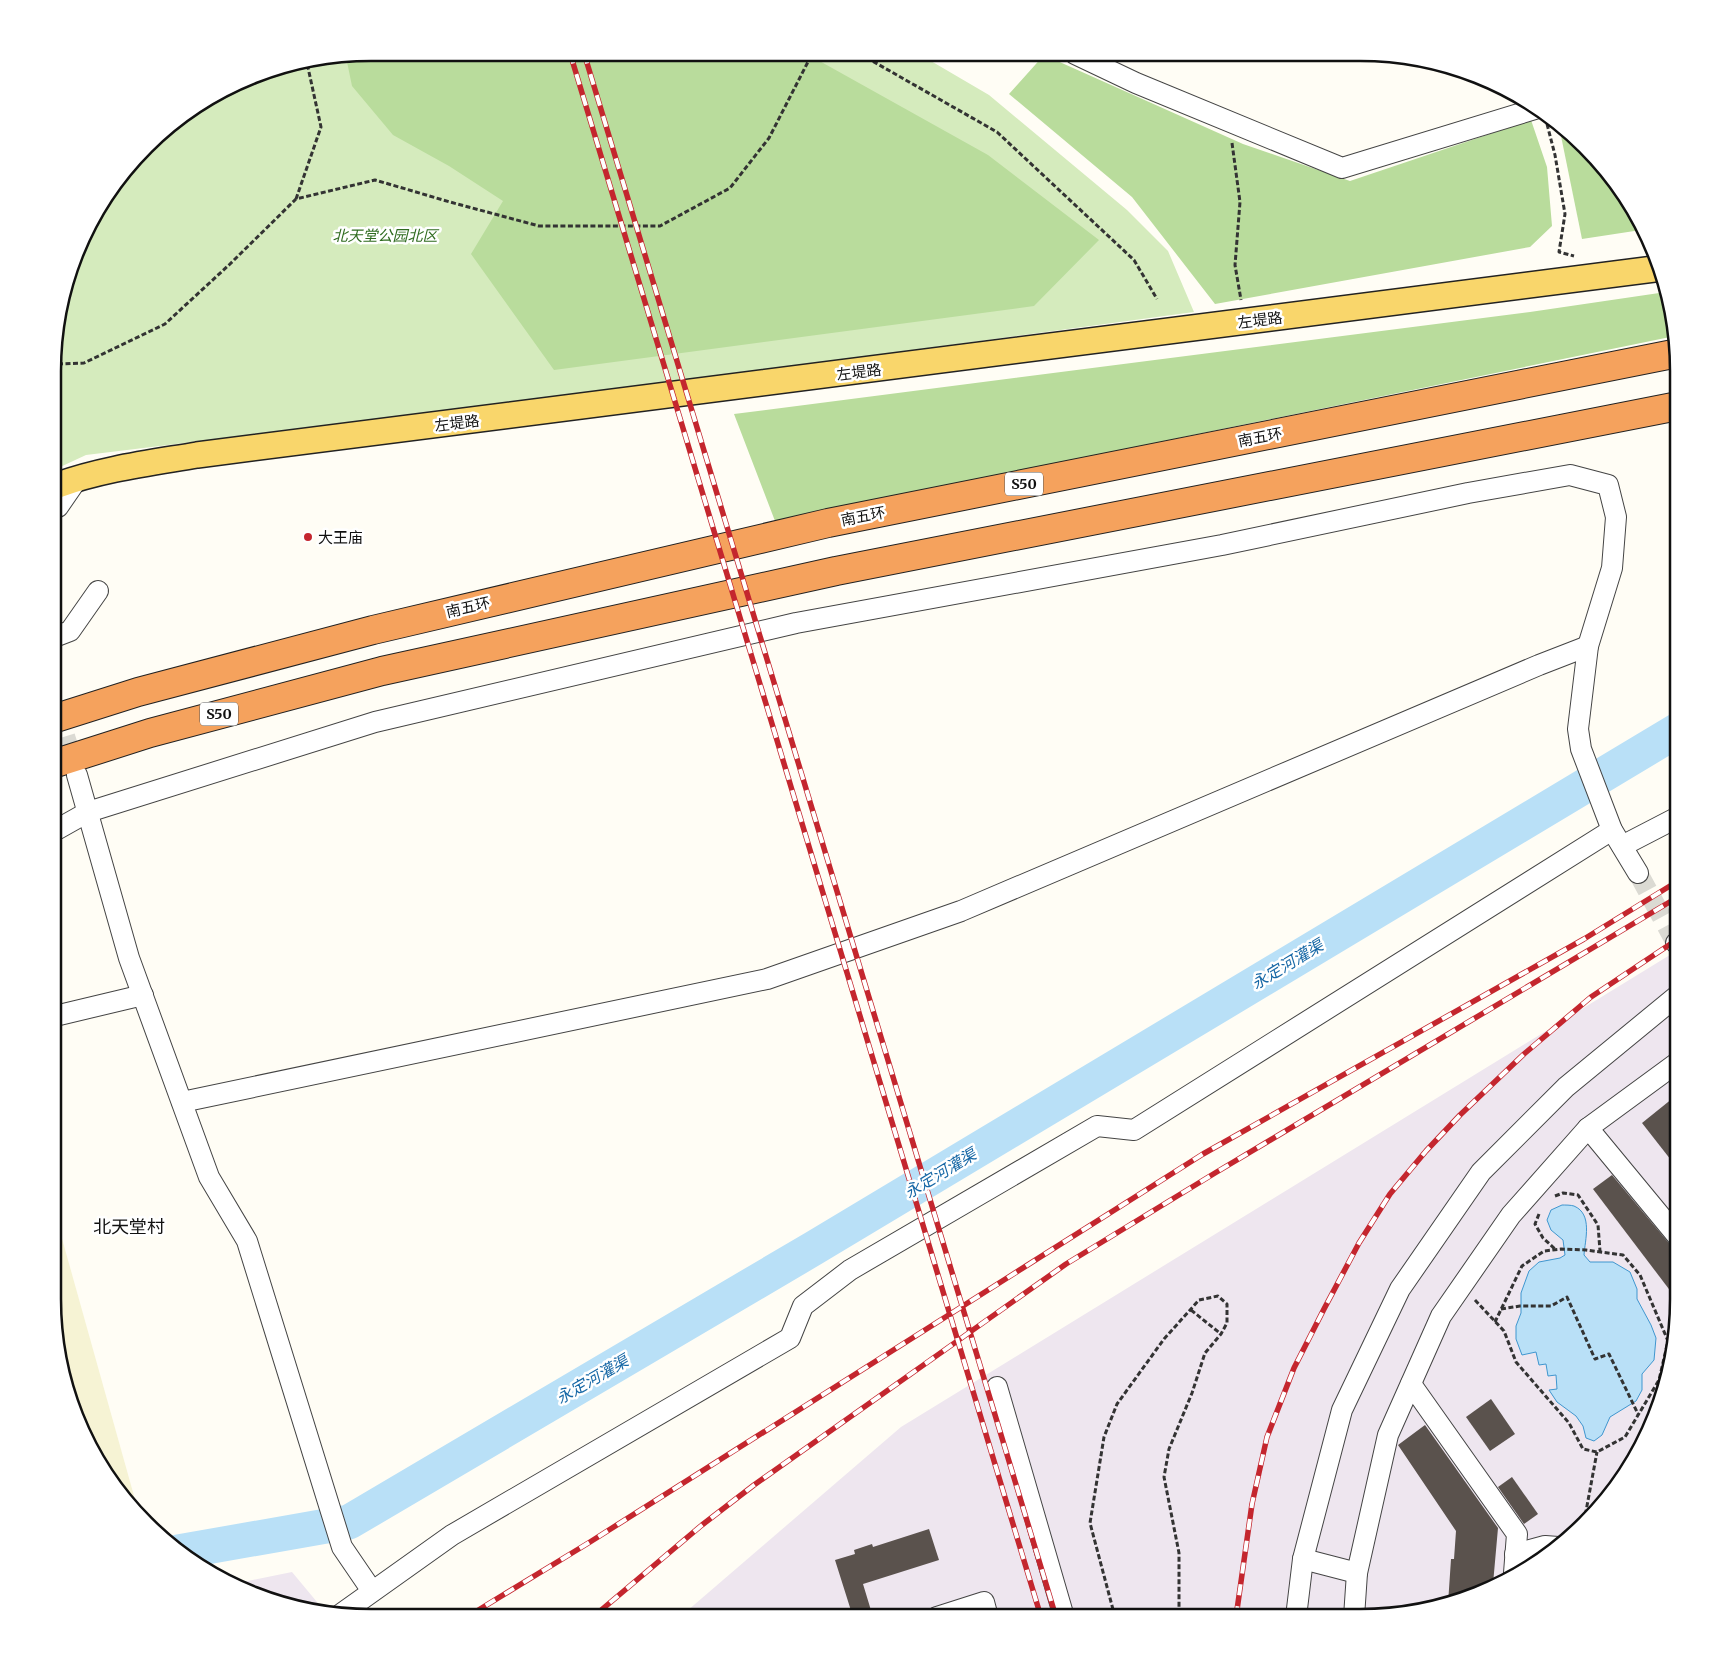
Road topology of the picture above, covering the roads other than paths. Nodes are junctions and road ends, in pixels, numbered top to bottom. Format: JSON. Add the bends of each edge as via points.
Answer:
{"nodes":[{"id":1,"x":1089,"y":61,"type":"edge"},
{"id":2,"x":1529,"y":111,"type":"edge"},
{"id":3,"x":1652,"y":269,"type":"edge"},
{"id":4,"x":1669,"y":356,"type":"edge"},
{"id":5,"x":1670,"y":408,"type":"edge"},
{"id":6,"x":68,"y":482,"type":"edge"},
{"id":7,"x":61,"y":500,"type":"edge"},
{"id":8,"x":98,"y":591,"type":"dead end"},
{"id":9,"x":61,"y":634,"type":"edge"},
{"id":10,"x":1588,"y":646,"type":"junction"},
{"id":11,"x":61,"y":716,"type":"edge"},
{"id":12,"x":67,"y":769,"type":"edge"},
{"id":13,"x":88,"y":812,"type":"junction"},
{"id":14,"x":1670,"y":819,"type":"edge"},
{"id":15,"x":61,"y":827,"type":"edge"},
{"id":16,"x":1615,"y":835,"type":"junction"},
{"id":17,"x":1638,"y":873,"type":"tunnel mouth"},
{"id":18,"x":143,"y":994,"type":"junction"},
{"id":19,"x":1670,"y":1002,"type":"edge"},
{"id":20,"x":61,"y":1014,"type":"edge"},
{"id":21,"x":1670,"y":1068,"type":"edge"},
{"id":22,"x":182,"y":1102,"type":"junction"},
{"id":23,"x":1588,"y":1128,"type":"junction"},
{"id":24,"x":1670,"y":1227,"type":"edge"},
{"id":25,"x":1411,"y":1384,"type":"junction"},
{"id":26,"x":997,"y":1387,"type":"dead end"},
{"id":27,"x":1547,"y":1546,"type":"edge"},
{"id":28,"x":1303,"y":1559,"type":"junction"},
{"id":29,"x":1515,"y":1564,"type":"edge"},
{"id":30,"x":1357,"y":1573,"type":"junction"},
{"id":31,"x":372,"y":1591,"type":"junction"},
{"id":32,"x":349,"y":1608,"type":"edge"},
{"id":33,"x":962,"y":1609,"type":"edge"},
{"id":34,"x":986,"y":1609,"type":"edge"},
{"id":35,"x":1062,"y":1609,"type":"edge"},
{"id":36,"x":1297,"y":1609,"type":"edge"},
{"id":37,"x":1355,"y":1609,"type":"edge"}],
"edges":[{"from":1,"to":2,"type":"street","via":[[1136,84],[1342,168]]},
{"from":3,"to":6,"type":"main road","name":"左堤路","via":[[197,456],[137,465]]},
{"from":4,"to":11,"type":"highway","name":"南五环","number":"S50","via":[[828,523],[373,630],[138,692]]},
{"from":5,"to":12,"type":"highway","number":"S50","via":[[836,571],[392,668],[150,733]]},
{"from":6,"to":7,"type":"street"},
{"from":8,"to":9,"type":"street","via":[[70,631]]},
{"from":10,"to":13,"type":"street","via":[[1612,568],[1616,517],[1608,485],[1570,475],[1222,545],[796,623],[375,722]]},
{"from":10,"to":16,"type":"street","via":[[1578,729],[1581,750]]},
{"from":10,"to":22,"type":"street","via":[[961,911],[767,979]]},
{"from":12,"to":13,"type":"street"},
{"from":13,"to":15,"type":"street"},
{"from":13,"to":18,"type":"street","via":[[129,958]]},
{"from":14,"to":16,"type":"street"},
{"from":16,"to":17,"type":"street"},
{"from":16,"to":31,"type":"street","via":[[1134,1130],[1096,1126],[850,1270],[803,1306],[790,1338],[452,1535]]},
{"from":18,"to":20,"type":"street"},
{"from":18,"to":22,"type":"street"},
{"from":19,"to":28,"type":"street","via":[[1566,1087],[1481,1172],[1400,1289],[1342,1410]]},
{"from":21,"to":23,"type":"street"},
{"from":22,"to":31,"type":"street","via":[[209,1176],[247,1241],[342,1547]]},
{"from":23,"to":24,"type":"street"},
{"from":23,"to":25,"type":"street","via":[[1511,1214],[1441,1316]]},
{"from":25,"to":29,"type":"street","via":[[1516,1534]]},
{"from":25,"to":30,"type":"street","via":[[1388,1435]]},
{"from":26,"to":35,"type":"street"},
{"from":27,"to":29,"type":"street"},
{"from":28,"to":30,"type":"street"},
{"from":28,"to":36,"type":"street"},
{"from":30,"to":37,"type":"street"},
{"from":31,"to":32,"type":"street"},
{"from":33,"to":34,"type":"street","via":[[984,1602]]}]}
